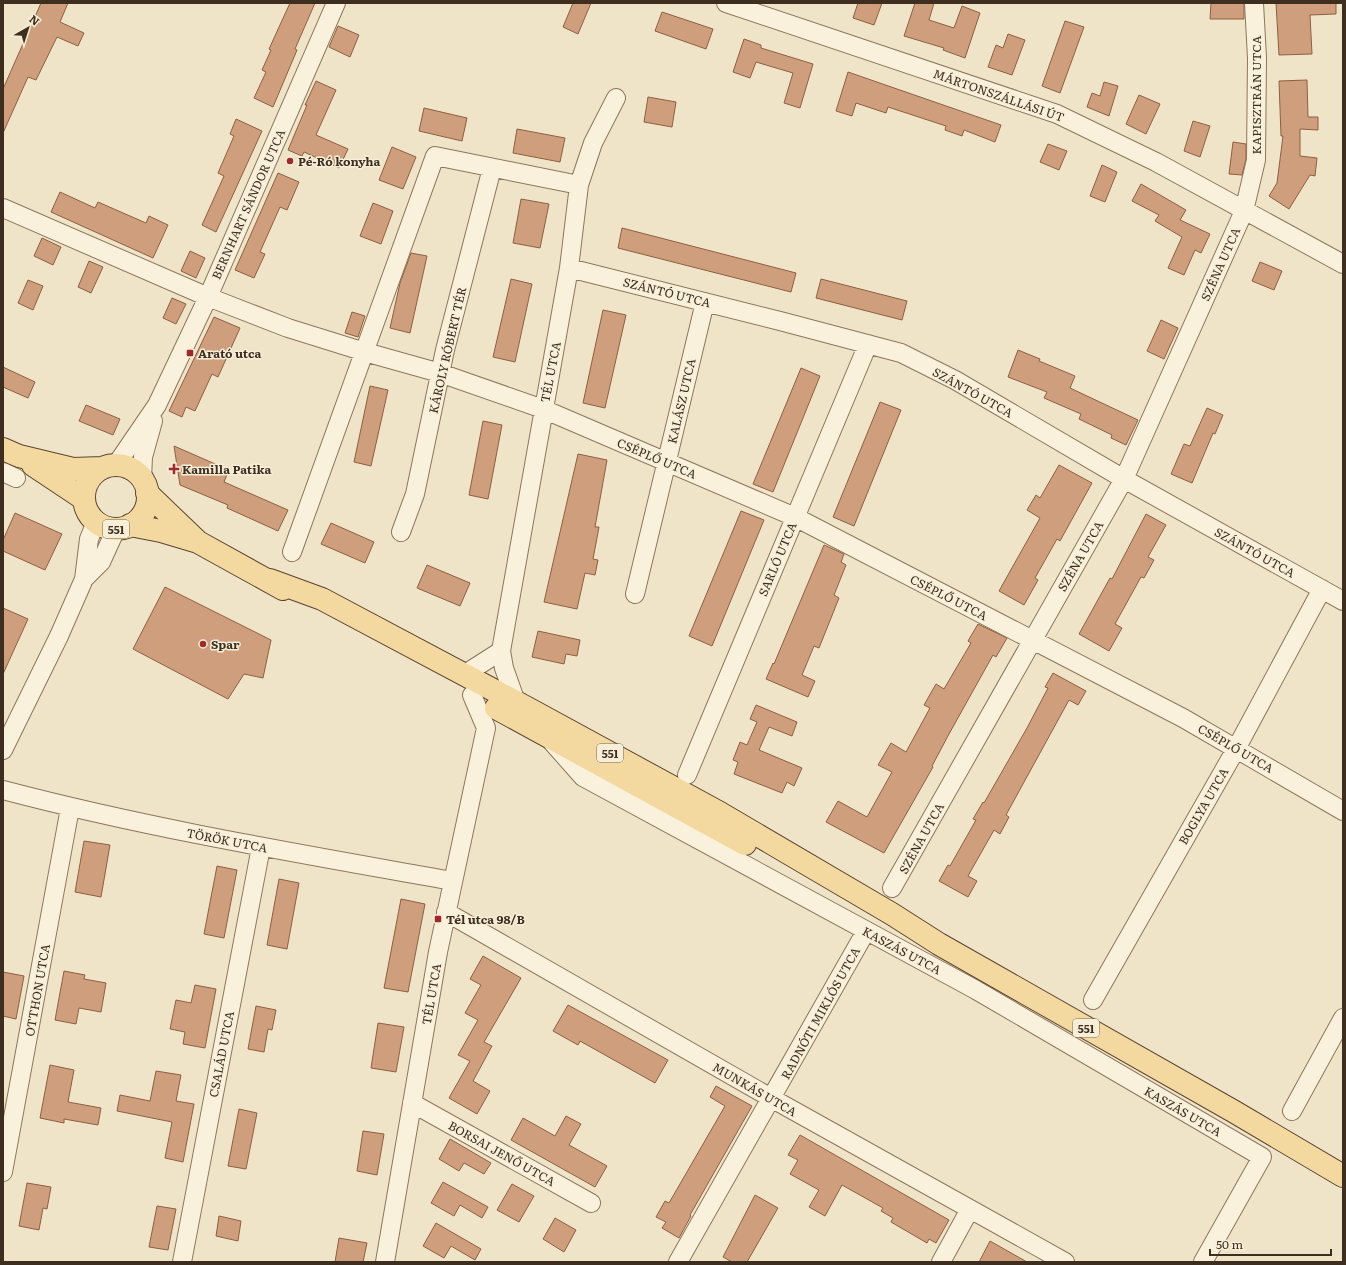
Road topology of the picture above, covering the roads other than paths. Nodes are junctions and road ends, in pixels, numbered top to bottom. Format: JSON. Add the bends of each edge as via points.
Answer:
{"nodes":[{"id":1,"x":336,"y":3,"type":"edge"},
{"id":2,"x":726,"y":3,"type":"edge"},
{"id":3,"x":1254,"y":3,"type":"edge"},
{"id":4,"x":616,"y":98,"type":"dead end"},
{"id":5,"x":492,"y":168,"type":"junction"},
{"id":6,"x":579,"y":185,"type":"junction"},
{"id":7,"x":3,"y":208,"type":"edge"},
{"id":8,"x":1244,"y":211,"type":"junction"},
{"id":9,"x":1343,"y":264,"type":"edge"},
{"id":10,"x":569,"y":268,"type":"junction"},
{"id":11,"x":208,"y":297,"type":"junction"},
{"id":12,"x":705,"y":302,"type":"junction"},
{"id":13,"x":868,"y":344,"type":"junction"},
{"id":14,"x":365,"y":352,"type":"junction"},
{"id":15,"x":440,"y":373,"type":"junction"},
{"id":16,"x":157,"y":405,"type":"junction"},
{"id":17,"x":543,"y":409,"type":"junction"},
{"id":18,"x":11,"y":452,"type":"edge"},
{"id":19,"x":667,"y":462,"type":"junction"},
{"id":20,"x":108,"y":467,"type":"junction"},
{"id":21,"x":1124,"y":479,"type":"junction"},
{"id":22,"x":145,"y":486,"type":"junction"},
{"id":23,"x":84,"y":499,"type":"junction"},
{"id":24,"x":795,"y":517,"type":"junction"},
{"id":25,"x":96,"y":522,"type":"junction"},
{"id":26,"x":123,"y":527,"type":"junction"},
{"id":27,"x":401,"y":532,"type":"dead end"},
{"id":28,"x":198,"y":542,"type":"junction"},
{"id":29,"x":292,"y":552,"type":"dead end"},
{"id":30,"x":84,"y":579,"type":"junction"},
{"id":31,"x":270,"y":580,"type":"junction"},
{"id":32,"x":1322,"y":589,"type":"junction"},
{"id":33,"x":635,"y":594,"type":"dead end"},
{"id":34,"x":1343,"y":601,"type":"edge"},
{"id":35,"x":1032,"y":640,"type":"junction"},
{"id":36,"x":501,"y":651,"type":"junction"},
{"id":37,"x":464,"y":674,"type":"junction"},
{"id":38,"x":472,"y":695,"type":"junction"},
{"id":39,"x":516,"y":710,"type":"junction"},
{"id":40,"x":486,"y":728,"type":"junction"},
{"id":41,"x":549,"y":737,"type":"junction"},
{"id":42,"x":1236,"y":749,"type":"junction"},
{"id":43,"x":3,"y":750,"type":"edge"},
{"id":44,"x":687,"y":774,"type":"dead end"},
{"id":45,"x":3,"y":790,"type":"edge"},
{"id":46,"x":70,"y":808,"type":"junction"},
{"id":47,"x":1343,"y":810,"type":"edge"},
{"id":48,"x":261,"y":847,"type":"junction"},
{"id":49,"x":452,"y":881,"type":"junction"},
{"id":50,"x":892,"y":888,"type":"dead end"},
{"id":51,"x":446,"y":912,"type":"junction"},
{"id":52,"x":866,"y":931,"type":"junction"},
{"id":53,"x":939,"y":944,"type":"junction"},
{"id":54,"x":1093,"y":1000,"type":"dead end"},
{"id":55,"x":1343,"y":1018,"type":"edge"},
{"id":56,"x":771,"y":1098,"type":"junction"},
{"id":57,"x":412,"y":1103,"type":"junction"},
{"id":58,"x":1292,"y":1111,"type":"dead end"},
{"id":59,"x":3,"y":1172,"type":"edge"},
{"id":60,"x":1343,"y":1176,"type":"edge"},
{"id":61,"x":591,"y":1202,"type":"dead end"},
{"id":62,"x":970,"y":1209,"type":"junction"},
{"id":63,"x":182,"y":1262,"type":"edge"},
{"id":64,"x":385,"y":1262,"type":"edge"},
{"id":65,"x":678,"y":1262,"type":"edge"},
{"id":66,"x":941,"y":1262,"type":"edge"},
{"id":67,"x":1065,"y":1262,"type":"edge"},
{"id":68,"x":1203,"y":1262,"type":"edge"}],
"edges":[{"from":1,"to":11,"type":"street","name":"BERNHART SÁNDOR UTCA"},
{"from":2,"to":8,"type":"street","name":"MÁRTONSZÁLLÁSI ÚT","via":[[1057,114],[1156,162]]},
{"from":3,"to":8,"type":"street","name":"KAPISZTRÁN UTCA","via":[[1257,58],[1256,160]]},
{"from":4,"to":6,"type":"street","name":"TÉL UTCA","via":[[593,143]]},
{"from":5,"to":6,"type":"street"},
{"from":5,"to":14,"type":"street","via":[[435,156]]},
{"from":5,"to":15,"type":"street","name":"KÁROLY RÓBERT TÉR"},
{"from":6,"to":10,"type":"street","name":"TÉL UTCA"},
{"from":7,"to":11,"type":"street"},
{"from":8,"to":9,"type":"street","name":"MÁRTONSZÁLLÁSI ÚT"},
{"from":8,"to":21,"type":"street","name":"SZÉNA UTCA"},
{"from":10,"to":12,"type":"street","name":"SZÁNTÓ UTCA"},
{"from":10,"to":17,"type":"street","name":"TÉL UTCA"},
{"from":11,"to":14,"type":"street","via":[[288,328]]},
{"from":11,"to":16,"type":"street","name":"BERNHART SÁNDOR UTCA"},
{"from":12,"to":13,"type":"street","name":"SZÁNTÓ UTCA"},
{"from":12,"to":19,"type":"street","name":"KALÁSZ UTCA"},
{"from":13,"to":21,"type":"street","name":"SZÁNTÓ UTCA","via":[[901,353],[955,380]]},
{"from":13,"to":24,"type":"street","name":"SARLÓ UTCA"},
{"from":14,"to":15,"type":"street"},
{"from":14,"to":29,"type":"street"},
{"from":15,"to":17,"type":"street"},
{"from":15,"to":27,"type":"street","name":"KÁROLY RÓBERT TÉR","via":[[415,494]]},
{"from":16,"to":20,"type":"street","name":"BERNHART SÁNDOR UTCA"},
{"from":16,"to":22,"type":"street","name":"BERNHART SÁNDOR UTCA","via":[[143,457]]},
{"from":17,"to":19,"type":"street","name":"CSÉPLŐ UTCA"},
{"from":17,"to":36,"type":"street","name":"TÉL UTCA"},
{"from":18,"to":20,"type":"main road","number":"551","via":[[73,469]]},
{"from":18,"to":23,"type":"main road","number":"551"},
{"from":19,"to":24,"type":"street","name":"CSÉPLŐ UTCA"},
{"from":19,"to":33,"type":"street","name":"KALÁSZ UTCA"},
{"from":20,"to":22,"type":"main road","number":"551","via":[[130,468]]},
{"from":20,"to":23,"type":"main road","via":[[91,476],[85,486]]},
{"from":21,"to":32,"type":"street","name":"SZÁNTÓ UTCA"},
{"from":21,"to":35,"type":"street","name":"SZÉNA UTCA"},
{"from":22,"to":26,"type":"main road","number":"551","via":[[146,506],[140,517]]},
{"from":22,"to":28,"type":"main road","number":"551"},
{"from":23,"to":25,"type":"main road","number":"551","via":[[87,511]]},
{"from":24,"to":35,"type":"street","name":"CSÉPLŐ UTCA"},
{"from":24,"to":44,"type":"street","name":"SARLÓ UTCA"},
{"from":25,"to":26,"type":"main road","number":"551","via":[[105,527]]},
{"from":25,"to":30,"type":"street","via":[[89,539]]},
{"from":26,"to":28,"type":"main road","number":"551","via":[[161,531]]},
{"from":26,"to":30,"type":"street","via":[[101,562]]},
{"from":28,"to":31,"type":"main road","number":"551"},
{"from":30,"to":43,"type":"street"},
{"from":31,"to":37,"type":"main road","number":"551","via":[[322,599]]},
{"from":31,"to":38,"type":"main road","number":"551","via":[[314,609]]},
{"from":32,"to":34,"type":"street","name":"SZÁNTÓ UTCA"},
{"from":32,"to":42,"type":"street","name":"BOGLYA UTCA"},
{"from":35,"to":42,"type":"street","name":"CSÉPLŐ UTCA","via":[[1183,718]]},
{"from":35,"to":50,"type":"street","name":"SZÉNA UTCA"},
{"from":36,"to":37,"type":"street"},
{"from":36,"to":39,"type":"street","name":"TÉL UTCA"},
{"from":37,"to":39,"type":"main road","number":"551"},
{"from":38,"to":39,"type":"main road","number":"551"},
{"from":38,"to":40,"type":"street"},
{"from":39,"to":40,"type":"street"},
{"from":39,"to":41,"type":"main road","number":"551"},
{"from":39,"to":53,"type":"main road","number":"551","via":[[720,813]]},
{"from":40,"to":49,"type":"street","name":"TÉL UTCA"},
{"from":41,"to":52,"type":"street","name":"KASZÁS UTCA","via":[[583,777]]},
{"from":41,"to":53,"type":"main road","number":"551","via":[[888,923]]},
{"from":42,"to":47,"type":"street","name":"CSÉPLŐ UTCA"},
{"from":42,"to":54,"type":"street","name":"BOGLYA UTCA"},
{"from":45,"to":46,"type":"street","name":"TÖRÖK UTCA"},
{"from":46,"to":48,"type":"street","name":"TÖRÖK UTCA"},
{"from":46,"to":59,"type":"street","name":"OTTHON UTCA"},
{"from":48,"to":49,"type":"street","name":"TÖRÖK UTCA"},
{"from":48,"to":63,"type":"street","name":"CSALÁD UTCA"},
{"from":49,"to":51,"type":"street","name":"TÉL UTCA"},
{"from":51,"to":56,"type":"street","name":"MUNKÁS UTCA"},
{"from":51,"to":57,"type":"street","name":"TÉL UTCA"},
{"from":52,"to":56,"type":"street","name":"RADNÓTI MIKLÓS UTCA"},
{"from":52,"to":68,"type":"street","name":"KASZÁS UTCA","via":[[976,990],[1262,1157]]},
{"from":53,"to":60,"type":"main road","number":"551"},
{"from":55,"to":58,"type":"street"},
{"from":56,"to":62,"type":"street","name":"MUNKÁS UTCA"},
{"from":56,"to":65,"type":"street","name":"RADNÓTI MIKLÓS UTCA"},
{"from":57,"to":61,"type":"street","name":"BORSAI JENŐ UTCA"},
{"from":57,"to":64,"type":"street","name":"TÉL UTCA"},
{"from":62,"to":66,"type":"street"},
{"from":62,"to":67,"type":"street","name":"MUNKÁS UTCA"}]}
